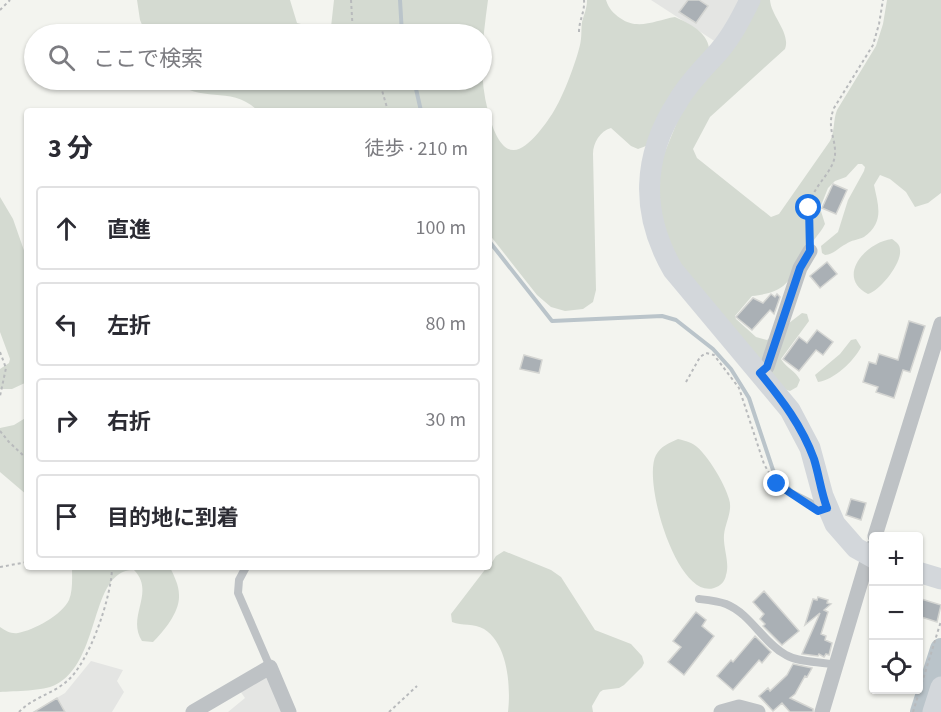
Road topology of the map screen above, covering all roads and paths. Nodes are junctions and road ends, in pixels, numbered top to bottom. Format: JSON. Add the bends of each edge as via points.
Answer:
{"nodes":[{"id":1,"x":0,"y":0,"type":"edge"},
{"id":2,"x":10,"y":0,"type":"edge"},
{"id":3,"x":351,"y":0,"type":"edge"},
{"id":4,"x":584,"y":0,"type":"edge"},
{"id":5,"x":750,"y":0,"type":"edge"},
{"id":6,"x":883,"y":0,"type":"edge"},
{"id":7,"x":6,"y":4,"type":"junction"},
{"id":8,"x":0,"y":10,"type":"edge"},
{"id":9,"x":352,"y":24,"type":"edge"},
{"id":10,"x":579,"y":32,"type":"dead end"},
{"id":11,"x":382,"y":90,"type":"edge"},
{"id":12,"x":387,"y":108,"type":"edge"},
{"id":13,"x":810,"y":251,"type":"joint"},
{"id":14,"x":941,"y":324,"type":"edge"},
{"id":15,"x":0,"y":352,"type":"edge"},
{"id":16,"x":760,"y":373,"type":"junction"},
{"id":17,"x":686,"y":382,"type":"dead end"},
{"id":18,"x":0,"y":396,"type":"edge"},
{"id":19,"x":0,"y":431,"type":"edge"},
{"id":20,"x":24,"y":456,"type":"edge"},
{"id":21,"x":827,"y":508,"type":"junction"},
{"id":22,"x":878,"y":532,"type":"edge"},
{"id":23,"x":869,"y":546,"type":"edge"},
{"id":24,"x":869,"y":561,"type":"edge"},
{"id":25,"x":24,"y":563,"type":"edge"},
{"id":26,"x":0,"y":567,"type":"edge"},
{"id":27,"x":112,"y":570,"type":"edge"},
{"id":28,"x":244,"y":570,"type":"edge"},
{"id":29,"x":923,"y":574,"type":"edge"},
{"id":30,"x":941,"y":579,"type":"edge"},
{"id":31,"x":699,"y":599,"type":"dead end"},
{"id":32,"x":941,"y":621,"type":"edge"},
{"id":33,"x":836,"y":665,"type":"junction"},
{"id":34,"x":270,"y":667,"type":"junction"},
{"id":35,"x":417,"y":686,"type":"dead end"},
{"id":36,"x":941,"y":687,"type":"edge"},
{"id":37,"x":19,"y":712,"type":"edge"},
{"id":38,"x":193,"y":712,"type":"edge"},
{"id":39,"x":289,"y":712,"type":"edge"},
{"id":40,"x":389,"y":712,"type":"edge"},
{"id":41,"x":721,"y":712,"type":"edge"},
{"id":42,"x":758,"y":712,"type":"edge"},
{"id":43,"x":822,"y":712,"type":"edge"},
{"id":44,"x":913,"y":712,"type":"edge"},
{"id":45,"x":933,"y":712,"type":"edge"}],
"edges":[{"from":1,"to":7,"type":"path"},
{"from":2,"to":7,"type":"path"},
{"from":3,"to":9,"type":"path"},
{"from":4,"to":10,"type":"path"},
{"from":5,"to":16,"type":"street","via":[[731,34],[691,82],[667,120],[652,163],[649,208],[654,230],[673,270]]},
{"from":6,"to":13,"type":"path","via":[[873,45],[830,118],[835,156],[810,202]]},
{"from":7,"to":8,"type":"path"},
{"from":11,"to":12,"type":"path"},
{"from":13,"to":16,"type":"street","via":[[800,268],[767,367]]},
{"from":14,"to":22,"type":"street"},
{"from":15,"to":18,"type":"path","via":[[6,368]]},
{"from":16,"to":21,"type":"street","via":[[790,410],[804,435]]},
{"from":17,"to":21,"type":"path","via":[[703,355],[714,355],[739,388],[772,478],[783,490],[818,511]]},
{"from":19,"to":20,"type":"path"},
{"from":21,"to":23,"type":"street","via":[[844,537]]},
{"from":24,"to":33,"type":"street"},
{"from":25,"to":26,"type":"path"},
{"from":27,"to":37,"type":"path","via":[[110,587],[83,662],[66,682]]},
{"from":28,"to":34,"type":"lane","via":[[238,592]]},
{"from":29,"to":30,"type":"street"},
{"from":31,"to":33,"type":"lane","via":[[736,609],[785,655]]},
{"from":32,"to":44,"type":"path"},
{"from":33,"to":43,"type":"street"},
{"from":34,"to":38,"type":"street"},
{"from":34,"to":39,"type":"street"},
{"from":35,"to":40,"type":"path"},
{"from":36,"to":45,"type":"street"},
{"from":41,"to":42,"type":"street","via":[[739,706]]}]}
